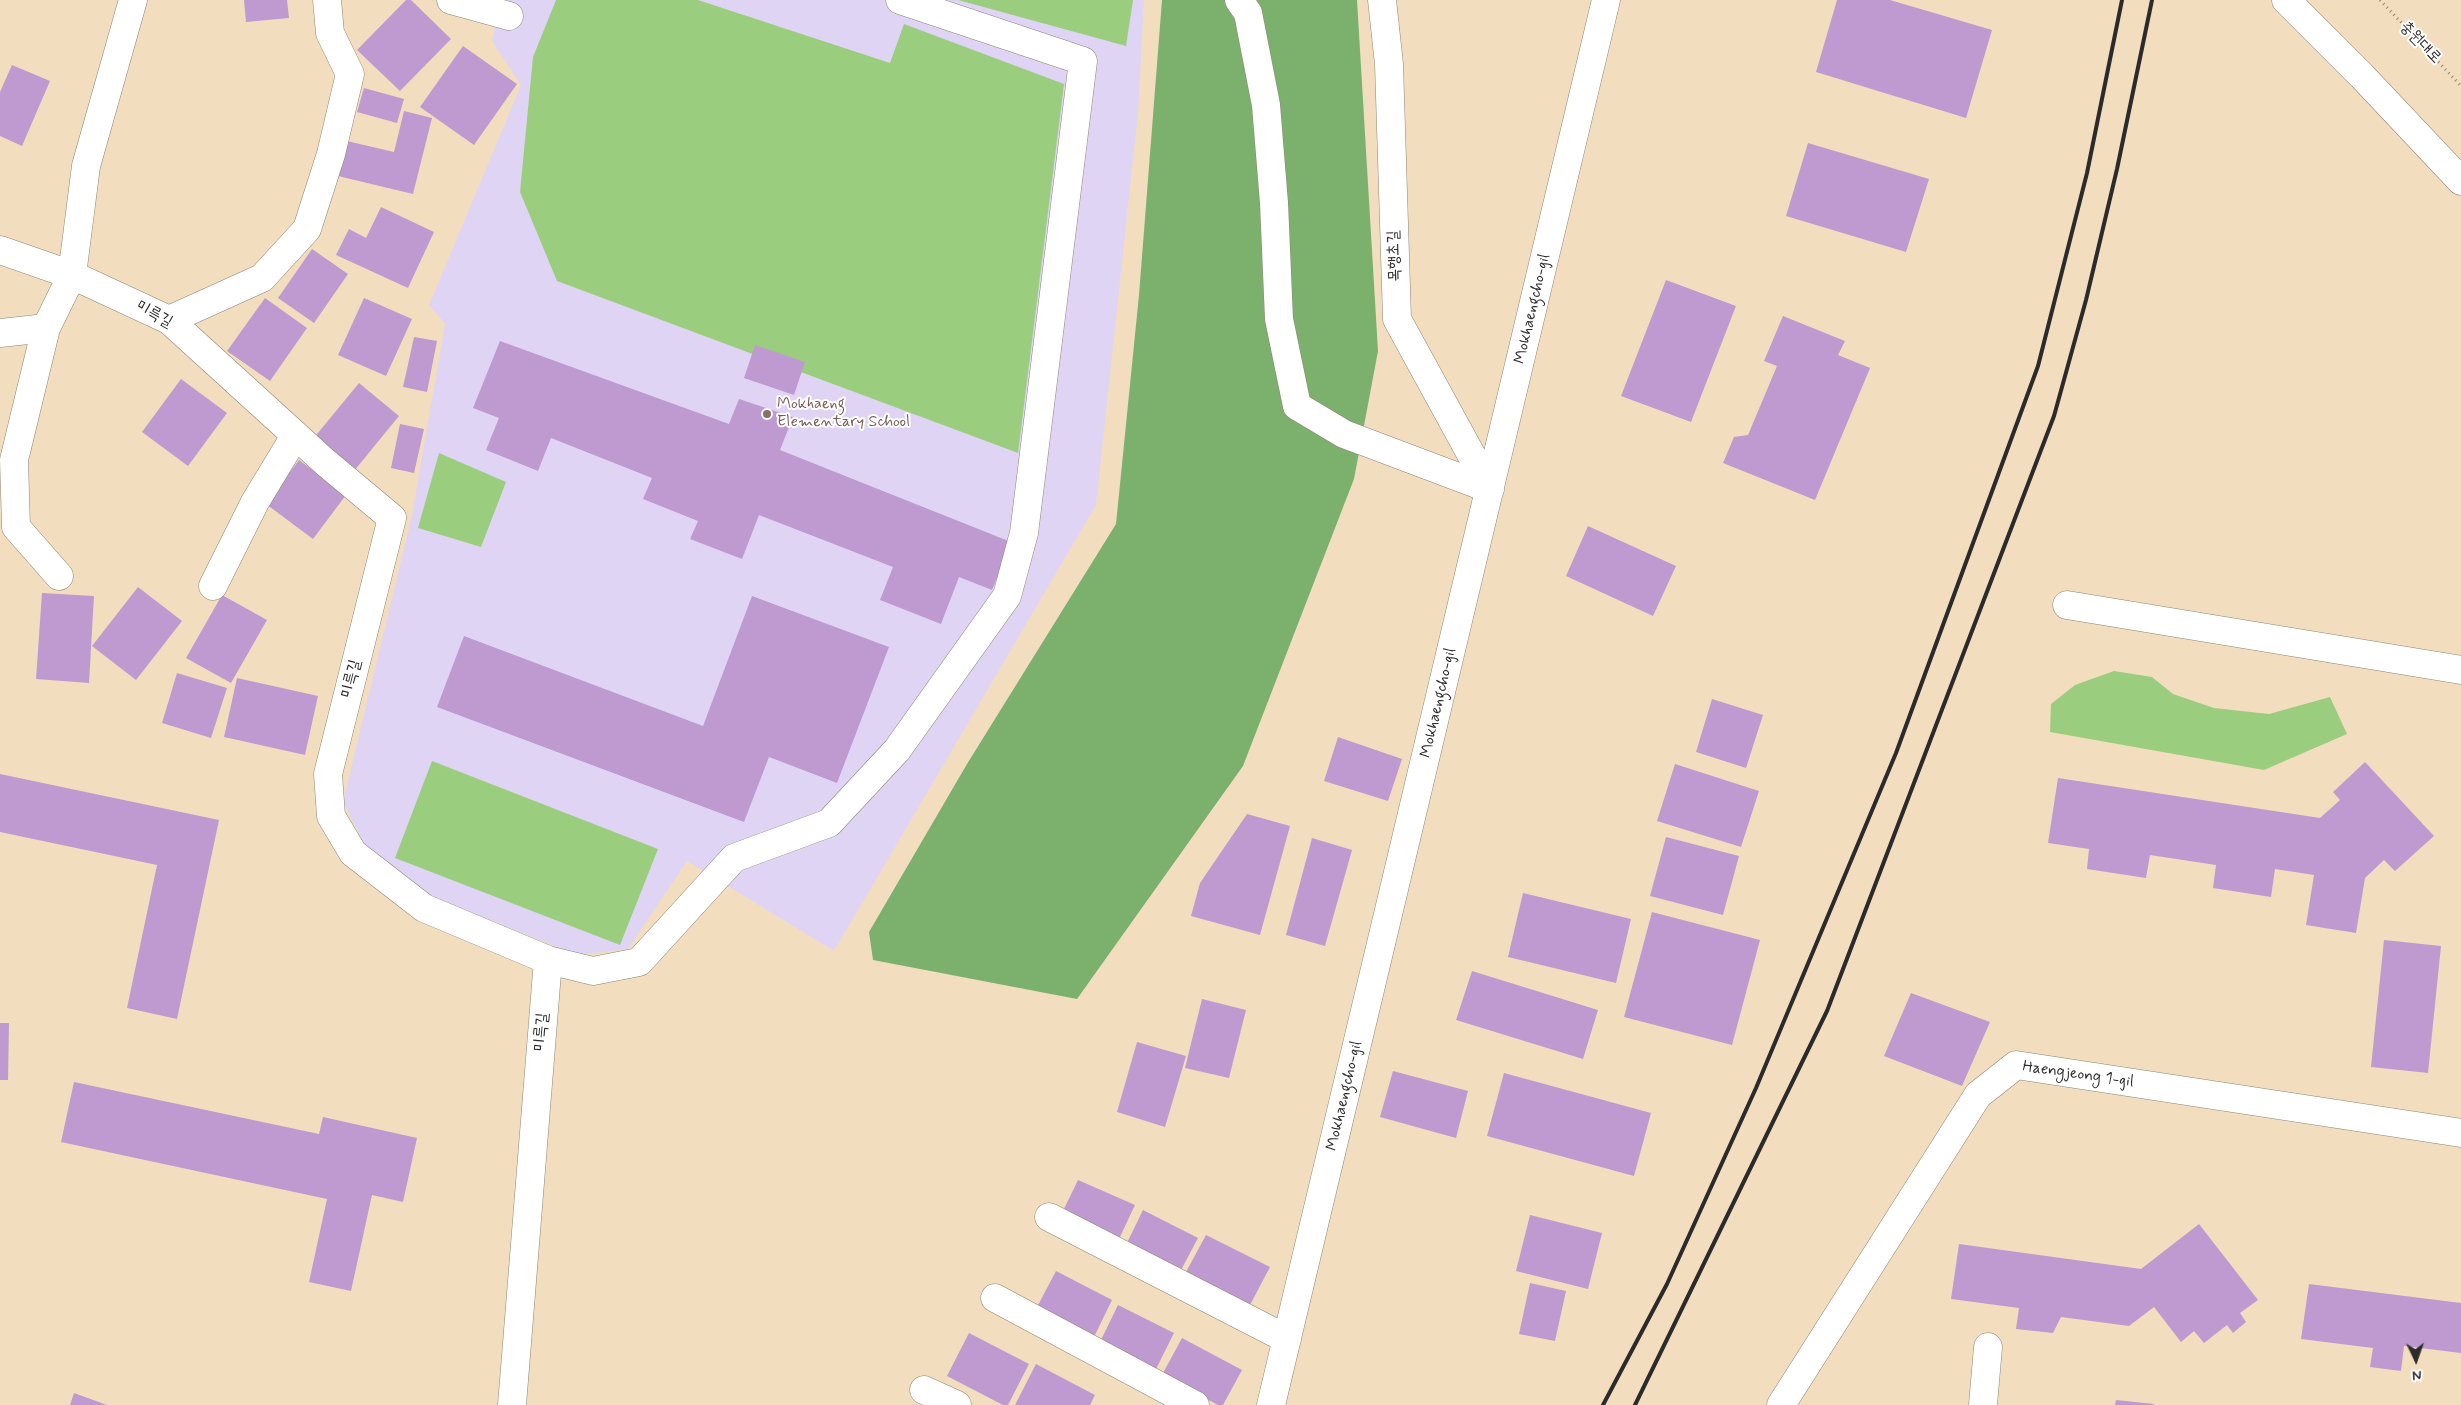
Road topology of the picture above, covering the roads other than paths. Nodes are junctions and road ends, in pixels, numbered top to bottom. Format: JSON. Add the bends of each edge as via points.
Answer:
{"nodes":[{"id":1,"x":133,"y":0,"type":"edge"},
{"id":2,"x":327,"y":0,"type":"edge"},
{"id":3,"x":451,"y":0,"type":"edge"},
{"id":4,"x":900,"y":0,"type":"edge"},
{"id":5,"x":1239,"y":0,"type":"edge"},
{"id":6,"x":1382,"y":0,"type":"edge"},
{"id":7,"x":1606,"y":0,"type":"edge"},
{"id":8,"x":2286,"y":0,"type":"edge"},
{"id":9,"x":509,"y":16,"type":"dead end"},
{"id":10,"x":2461,"y":181,"type":"edge"},
{"id":11,"x":0,"y":250,"type":"edge"},
{"id":12,"x":72,"y":275,"type":"junction"},
{"id":13,"x":169,"y":320,"type":"junction"},
{"id":14,"x":46,"y":328,"type":"junction"},
{"id":15,"x":0,"y":333,"type":"edge"},
{"id":16,"x":295,"y":436,"type":"junction"},
{"id":17,"x":1490,"y":489,"type":"junction"},
{"id":18,"x":59,"y":576,"type":"dead end"},
{"id":19,"x":213,"y":586,"type":"dead end"},
{"id":20,"x":2068,"y":604,"type":"dead end"},
{"id":21,"x":2461,"y":670,"type":"edge"},
{"id":22,"x":548,"y":960,"type":"junction"},
{"id":23,"x":2461,"y":1134,"type":"edge"},
{"id":24,"x":1049,"y":1217,"type":"dead end"},
{"id":25,"x":995,"y":1298,"type":"dead end"},
{"id":26,"x":1287,"y":1338,"type":"junction"},
{"id":27,"x":1988,"y":1347,"type":"dead end"},
{"id":28,"x":924,"y":1390,"type":"dead end"},
{"id":29,"x":512,"y":1405,"type":"edge"},
{"id":30,"x":957,"y":1405,"type":"edge"},
{"id":31,"x":1196,"y":1405,"type":"edge"},
{"id":32,"x":1271,"y":1405,"type":"edge"},
{"id":33,"x":1782,"y":1405,"type":"edge"},
{"id":34,"x":1983,"y":1405,"type":"edge"}],
"edges":[{"from":1,"to":12,"type":"street","via":[[86,166]]},
{"from":2,"to":13,"type":"street","via":[[330,33],[350,74],[331,154],[307,229],[262,278]]},
{"from":3,"to":9,"type":"street"},
{"from":4,"to":22,"type":"street","via":[[1083,61],[1024,533],[1007,596],[897,750],[829,823],[734,858],[638,962],[593,971]]},
{"from":5,"to":17,"type":"street","via":[[1248,13],[1266,105],[1279,319],[1297,406],[1344,434]]},
{"from":6,"to":17,"type":"street","name":"목행초길","via":[[1388,64],[1397,319]]},
{"from":7,"to":17,"type":"street","name":"Mokhaengcho-gil"},
{"from":8,"to":10,"type":"street"},
{"from":11,"to":12,"type":"street","name":"미륵길"},
{"from":12,"to":13,"type":"street","name":"미륵길"},
{"from":12,"to":14,"type":"street"},
{"from":13,"to":16,"type":"street","name":"미륵길"},
{"from":14,"to":15,"type":"street"},
{"from":14,"to":18,"type":"street","via":[[14,460],[16,527]]},
{"from":16,"to":19,"type":"street","via":[[255,502]]},
{"from":16,"to":22,"type":"street","name":"미륵길","via":[[392,518],[328,774],[331,816],[353,853],[424,908]]},
{"from":17,"to":26,"type":"street","name":"Mokhaengcho-gil"},
{"from":20,"to":21,"type":"street"},
{"from":22,"to":29,"type":"street","name":"미륵길"},
{"from":23,"to":33,"type":"street","name":"Haengjeong 1-gil","via":[[2016,1065],[1978,1096]]},
{"from":24,"to":26,"type":"street"},
{"from":25,"to":31,"type":"street"},
{"from":26,"to":32,"type":"street","name":"Mokhaengcho-gil"},
{"from":27,"to":34,"type":"street"},
{"from":28,"to":30,"type":"street"}]}
